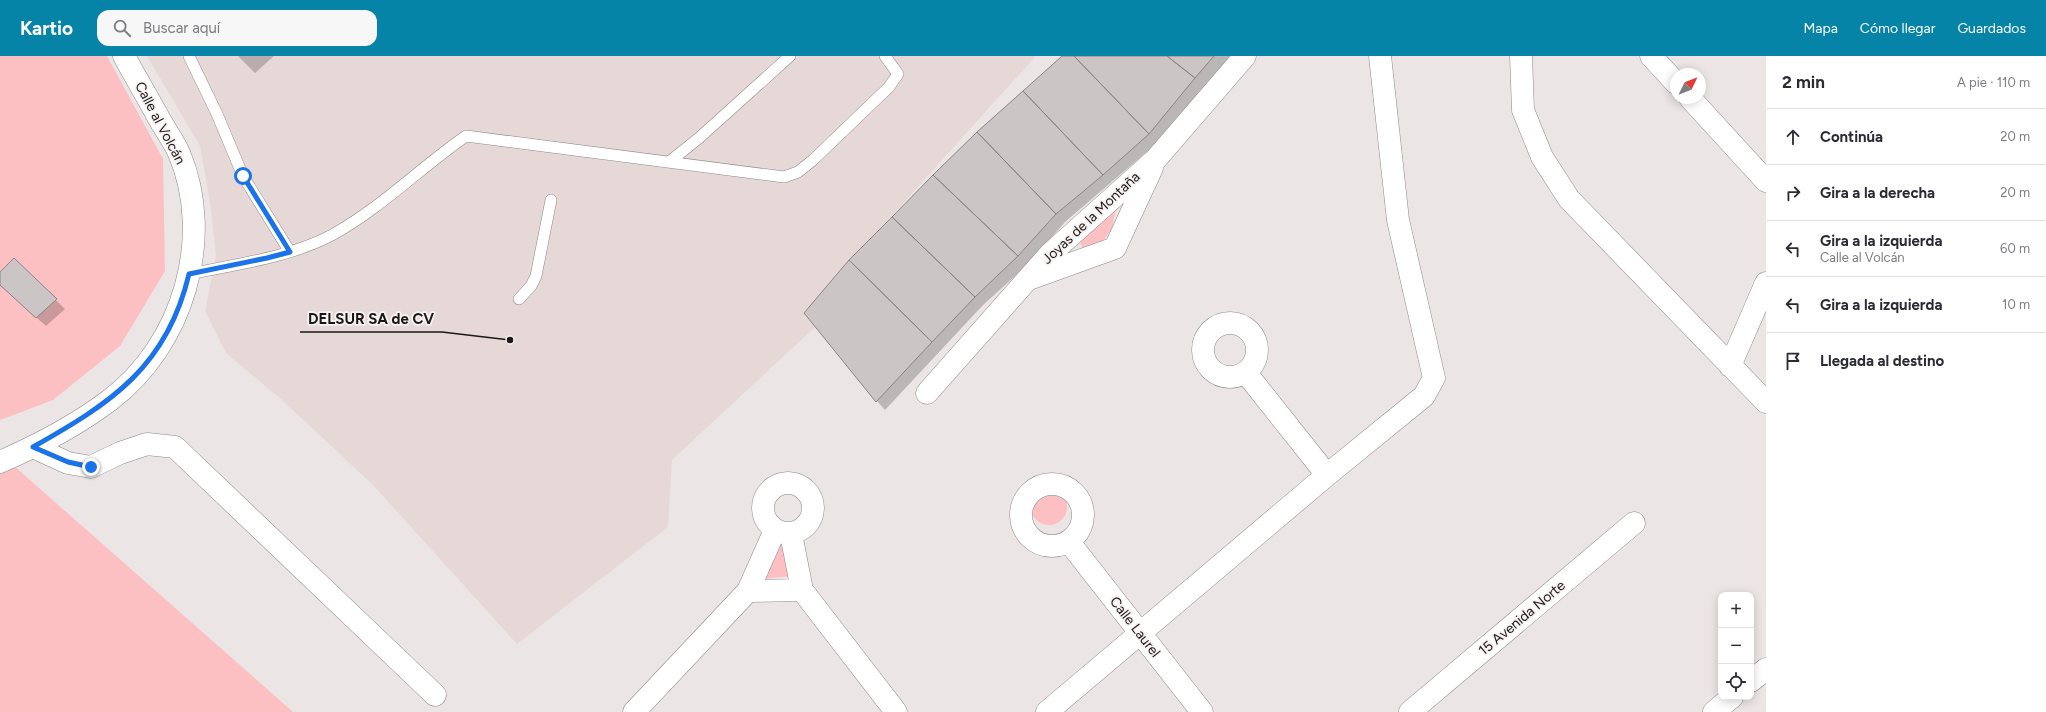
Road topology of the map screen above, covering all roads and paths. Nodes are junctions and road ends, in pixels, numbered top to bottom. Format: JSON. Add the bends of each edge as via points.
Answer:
{"nodes":[{"id":1,"x":124,"y":56,"type":"edge"},
{"id":2,"x":189,"y":56,"type":"edge"},
{"id":3,"x":790,"y":56,"type":"edge"},
{"id":4,"x":885,"y":56,"type":"edge"},
{"id":5,"x":1245,"y":56,"type":"edge"},
{"id":6,"x":1380,"y":56,"type":"edge"},
{"id":7,"x":1521,"y":56,"type":"edge"},
{"id":8,"x":1651,"y":56,"type":"edge"},
{"id":9,"x":1670,"y":77,"type":"edge"},
{"id":10,"x":1695,"y":104,"type":"edge"},
{"id":11,"x":1156,"y":159,"type":"junction"},
{"id":12,"x":669,"y":162,"type":"junction"},
{"id":13,"x":1766,"y":181,"type":"edge"},
{"id":14,"x":551,"y":200,"type":"dead end"},
{"id":15,"x":290,"y":252,"type":"junction"},
{"id":16,"x":189,"y":274,"type":"junction"},
{"id":17,"x":1027,"y":279,"type":"junction"},
{"id":18,"x":1766,"y":283,"type":"edge"},
{"id":19,"x":519,"y":299,"type":"dead end"},
{"id":20,"x":1730,"y":366,"type":"junction"},
{"id":21,"x":1246,"y":373,"type":"dead end"},
{"id":22,"x":927,"y":393,"type":"dead end"},
{"id":23,"x":1766,"y":402,"type":"edge"},
{"id":24,"x":33,"y":447,"type":"junction"},
{"id":25,"x":0,"y":462,"type":"edge"},
{"id":26,"x":1327,"y":474,"type":"junction"},
{"id":27,"x":1634,"y":523,"type":"dead end"},
{"id":28,"x":1069,"y":542,"type":"dead end"},
{"id":29,"x":802,"y":590,"type":"junction"},
{"id":30,"x":748,"y":591,"type":"junction"},
{"id":31,"x":1139,"y":633,"type":"junction"},
{"id":32,"x":1766,"y":669,"type":"edge"},
{"id":33,"x":1754,"y":679,"type":"edge"},
{"id":34,"x":435,"y":695,"type":"dead end"},
{"id":35,"x":1728,"y":700,"type":"edge"},
{"id":36,"x":634,"y":712,"type":"edge"},
{"id":37,"x":896,"y":712,"type":"edge"},
{"id":38,"x":1047,"y":712,"type":"edge"},
{"id":39,"x":1202,"y":712,"type":"edge"},
{"id":40,"x":1410,"y":712,"type":"edge"},
{"id":41,"x":1714,"y":712,"type":"edge"}],
"edges":[{"from":1,"to":16,"type":"street","name":"Calle al Volcán","via":[[179,153],[191,191],[194,245]]},
{"from":2,"to":15,"type":"lane","via":[[243,176]]},
{"from":3,"to":12,"type":"lane"},
{"from":4,"to":12,"type":"lane","via":[[898,74],[889,87],[798,172],[784,177]]},
{"from":5,"to":11,"type":"street","name":"Joyas de la Montaña"},
{"from":6,"to":26,"type":"street","via":[[1398,220],[1434,378],[1424,396]]},
{"from":7,"to":20,"type":"street","via":[[1523,110],[1542,156],[1570,199]]},
{"from":8,"to":9,"type":"street"},
{"from":10,"to":13,"type":"street"},
{"from":11,"to":17,"type":"street","name":"Joyas de la Montaña","via":[[1050,254]]},
{"from":11,"to":17,"type":"street","name":"Joyas de la Montaña","via":[[1115,248]]},
{"from":12,"to":15,"type":"lane","via":[[466,136],[370,211],[331,235]]},
{"from":14,"to":19,"type":"lane","via":[[536,276]]},
{"from":15,"to":16,"type":"lane"},
{"from":16,"to":24,"type":"street","name":"Calle al Volcán","via":[[171,326],[161,344],[135,376],[111,399]]},
{"from":17,"to":22,"type":"street","name":"Joyas de la Montaña"},
{"from":18,"to":20,"type":"street"},
{"from":20,"to":23,"type":"street"},
{"from":21,"to":26,"type":"street"},
{"from":24,"to":25,"type":"street","name":"Calle al Volcán"},
{"from":24,"to":34,"type":"street","via":[[68,462],[91,467],[147,444],[175,447]]},
{"from":26,"to":31,"type":"street"},
{"from":27,"to":40,"type":"street","name":"15 Avenida Norte"},
{"from":28,"to":31,"type":"street","name":"Calle Laurel"},
{"from":29,"to":30,"type":"street"},
{"from":29,"to":30,"type":"street","via":[[783,532]]},
{"from":29,"to":37,"type":"street"},
{"from":30,"to":36,"type":"street"},
{"from":31,"to":38,"type":"street"},
{"from":31,"to":39,"type":"street","name":"Calle Laurel"},
{"from":32,"to":33,"type":"street"},
{"from":35,"to":41,"type":"street"}]}
